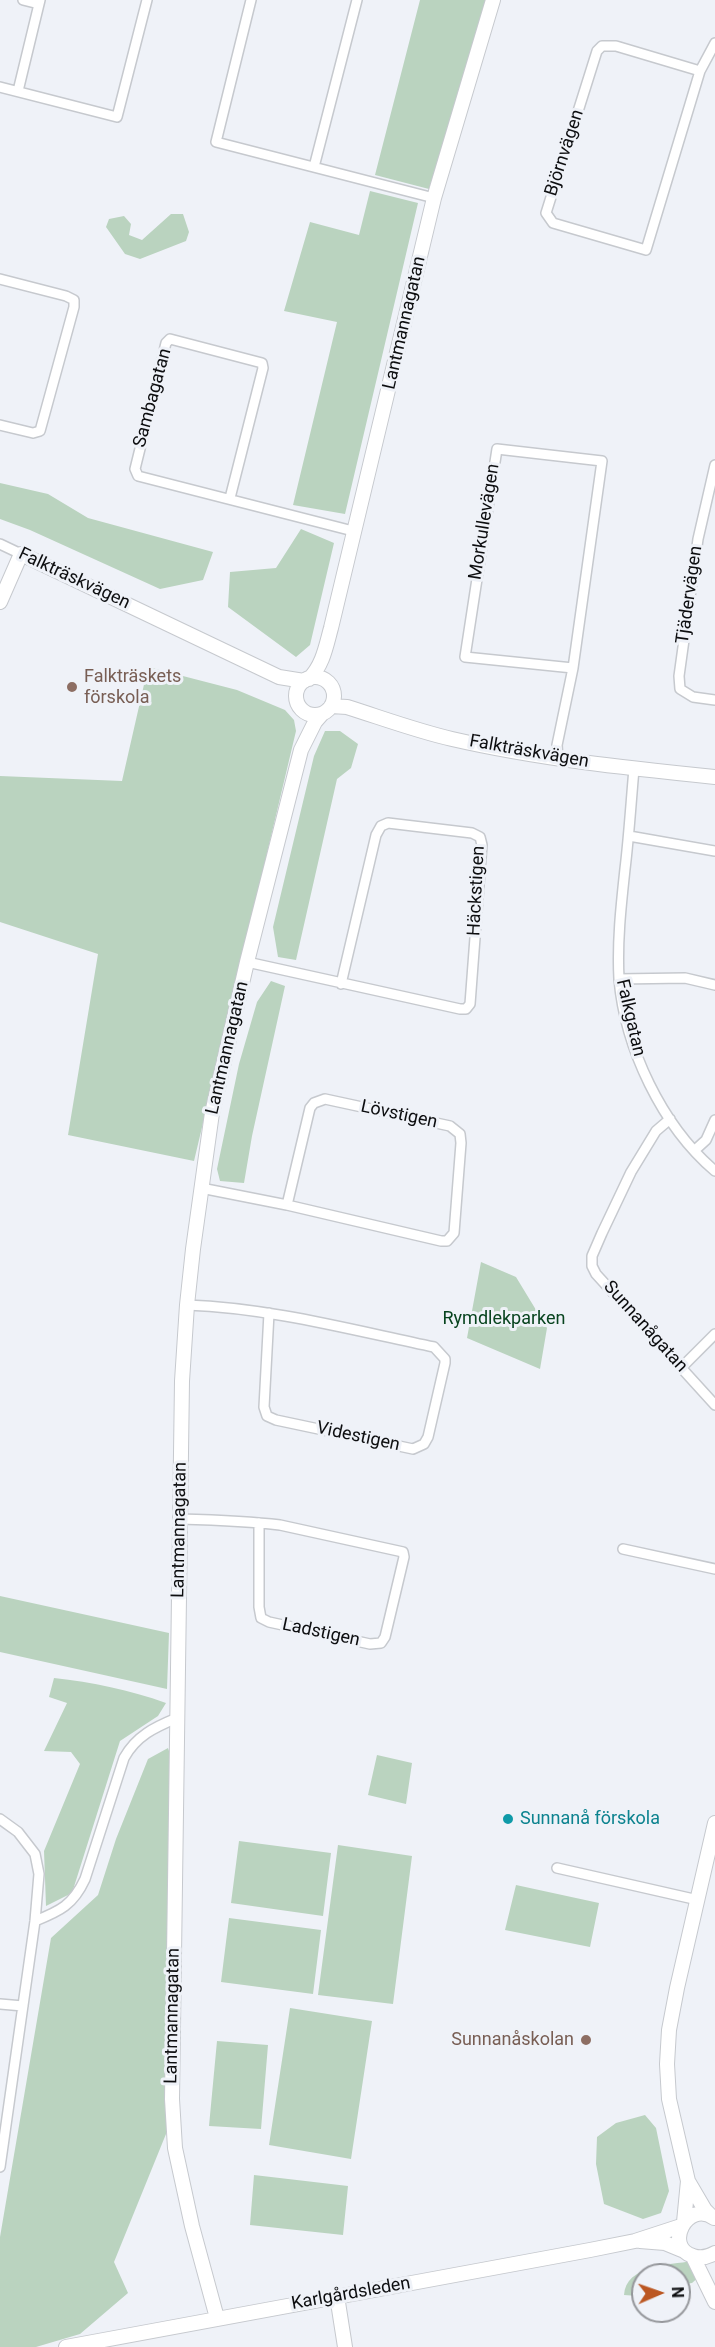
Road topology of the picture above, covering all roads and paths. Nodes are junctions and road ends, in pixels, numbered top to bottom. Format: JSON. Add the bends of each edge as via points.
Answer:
{"nodes":[{"id":1,"x":23,"y":0,"type":"edge"},
{"id":2,"x":147,"y":0,"type":"edge"},
{"id":3,"x":251,"y":0,"type":"edge"},
{"id":4,"x":357,"y":0,"type":"edge"},
{"id":5,"x":493,"y":0,"type":"edge"},
{"id":6,"x":40,"y":2,"type":"edge"},
{"id":7,"x":715,"y":43,"type":"edge"},
{"id":8,"x":700,"y":71,"type":"junction"},
{"id":9,"x":0,"y":87,"type":"edge"},
{"id":10,"x":18,"y":91,"type":"junction"},
{"id":11,"x":314,"y":167,"type":"junction"},
{"id":12,"x":434,"y":198,"type":"junction"},
{"id":13,"x":0,"y":279,"type":"edge"},
{"id":14,"x":0,"y":425,"type":"edge"},
{"id":15,"x":715,"y":465,"type":"edge"},
{"id":16,"x":230,"y":498,"type":"junction"},
{"id":17,"x":353,"y":531,"type":"junction"},
{"id":18,"x":0,"y":544,"type":"edge"},
{"id":19,"x":21,"y":554,"type":"junction"},
{"id":20,"x":0,"y":602,"type":"edge"},
{"id":21,"x":325,"y":648,"type":"junction"},
{"id":22,"x":573,"y":668,"type":"junction"},
{"id":23,"x":279,"y":677,"type":"junction"},
{"id":24,"x":306,"y":680,"type":"junction"},
{"id":25,"x":297,"y":700,"type":"junction"},
{"id":26,"x":329,"y":700,"type":"junction"},
{"id":27,"x":715,"y":700,"type":"edge"},
{"id":28,"x":301,"y":750,"type":"junction"},
{"id":29,"x":558,"y":759,"type":"junction"},
{"id":30,"x":634,"y":769,"type":"junction"},
{"id":31,"x":715,"y":777,"type":"edge"},
{"id":32,"x":629,"y":836,"type":"junction"},
{"id":33,"x":715,"y":851,"type":"edge"},
{"id":34,"x":248,"y":962,"type":"junction"},
{"id":35,"x":619,"y":979,"type":"junction"},
{"id":36,"x":340,"y":984,"type":"junction"},
{"id":37,"x":715,"y":985,"type":"edge"},
{"id":38,"x":670,"y":1119,"type":"junction"},
{"id":39,"x":715,"y":1120,"type":"edge"},
{"id":40,"x":695,"y":1150,"type":"junction"},
{"id":41,"x":715,"y":1171,"type":"edge"},
{"id":42,"x":201,"y":1188,"type":"junction"},
{"id":43,"x":287,"y":1205,"type":"junction"},
{"id":44,"x":187,"y":1305,"type":"junction"},
{"id":45,"x":269,"y":1313,"type":"junction"},
{"id":46,"x":715,"y":1334,"type":"edge"},
{"id":47,"x":681,"y":1367,"type":"junction"},
{"id":48,"x":715,"y":1405,"type":"edge"},
{"id":49,"x":180,"y":1519,"type":"junction"},
{"id":50,"x":259,"y":1522,"type":"junction"},
{"id":51,"x":623,"y":1549,"type":"dead end"},
{"id":52,"x":715,"y":1569,"type":"edge"},
{"id":53,"x":177,"y":1718,"type":"junction"},
{"id":54,"x":0,"y":1819,"type":"edge"},
{"id":55,"x":714,"y":1828,"type":"edge"},
{"id":56,"x":557,"y":1868,"type":"dead end"},
{"id":57,"x":698,"y":1900,"type":"junction"},
{"id":58,"x":35,"y":1921,"type":"junction"},
{"id":59,"x":0,"y":2004,"type":"edge"},
{"id":60,"x":22,"y":2006,"type":"junction"},
{"id":61,"x":0,"y":2167,"type":"edge"},
{"id":62,"x":688,"y":2181,"type":"junction"},
{"id":63,"x":713,"y":2218,"type":"edge"},
{"id":64,"x":682,"y":2224,"type":"junction"},
{"id":65,"x":635,"y":2241,"type":"junction"},
{"id":66,"x":688,"y":2253,"type":"junction"},
{"id":67,"x":715,"y":2253,"type":"edge"},
{"id":68,"x":337,"y":2296,"type":"junction"},
{"id":69,"x":715,"y":2302,"type":"edge"},
{"id":70,"x":217,"y":2318,"type":"junction"},
{"id":71,"x":66,"y":2347,"type":"edge"},
{"id":72,"x":345,"y":2347,"type":"edge"}],
"edges":[{"from":1,"to":6,"type":"street"},
{"from":2,"to":10,"type":"street","via":[[117,117]]},
{"from":3,"to":11,"type":"street","via":[[216,142]]},
{"from":4,"to":11,"type":"street"},
{"from":5,"to":12,"type":"street","name":"Lantmannagatan"},
{"from":6,"to":10,"type":"street"},
{"from":7,"to":8,"type":"street","name":"Björnvägen"},
{"from":8,"to":8,"type":"street","name":"Björnvägen","via":[[646,250],[553,223],[546,213],[597,51],[602,46],[616,46]]},
{"from":9,"to":10,"type":"street"},
{"from":11,"to":12,"type":"street"},
{"from":12,"to":17,"type":"street","name":"Lantmannagatan"},
{"from":13,"to":14,"type":"street","via":[[66,296],[74,300],[74,307],[40,430],[33,433]]},
{"from":15,"to":27,"type":"street","name":"Tjädervägen","via":[[698,539],[679,676],[680,689],[693,697]]},
{"from":16,"to":16,"type":"street","name":"Sambagatan","via":[[262,363],[170,339],[135,468],[138,476]]},
{"from":16,"to":17,"type":"street"},
{"from":17,"to":21,"type":"street","name":"Lantmannagatan"},
{"from":18,"to":19,"type":"street","name":"Falkträskvägen"},
{"from":19,"to":20,"type":"street"},
{"from":19,"to":23,"type":"street","name":"Falkträskvägen"},
{"from":21,"to":24,"type":"street","name":"Lantmannagatan","via":[[316,672]]},
{"from":21,"to":26,"type":"street","name":"Lantmannagatan"},
{"from":22,"to":22,"type":"street","name":"Morkullevägen","via":[[602,461],[497,449],[465,657]]},
{"from":22,"to":29,"type":"street","name":"Morkullevägen","via":[[557,745]]},
{"from":23,"to":24,"type":"street"},
{"from":23,"to":25,"type":"street"},
{"from":24,"to":25,"type":"street"},
{"from":24,"to":26,"type":"street","via":[[320,678]]},
{"from":25,"to":26,"type":"street","via":[[311,714]]},
{"from":25,"to":28,"type":"street","name":"Lantmannagatan","via":[[302,724]]},
{"from":26,"to":28,"type":"street","name":"Lantmannagatan"},
{"from":26,"to":29,"type":"street","name":"Falkträskvägen","via":[[449,738]]},
{"from":28,"to":34,"type":"street","name":"Lantmannagatan"},
{"from":29,"to":30,"type":"street","name":"Falkträskvägen"},
{"from":30,"to":31,"type":"street","name":"Falkträskvägen"},
{"from":30,"to":32,"type":"street","name":"Falkgatan"},
{"from":32,"to":33,"type":"street"},
{"from":32,"to":35,"type":"street","name":"Falkgatan","via":[[618,935]]},
{"from":34,"to":36,"type":"street","name":"Häckstigen"},
{"from":34,"to":42,"type":"street","name":"Lantmannagatan","via":[[212,1113]]},
{"from":35,"to":37,"type":"street","via":[[685,978]]},
{"from":35,"to":38,"type":"street","name":"Falkgatan","via":[[646,1079]]},
{"from":36,"to":36,"type":"street","name":"Häckstigen","via":[[466,1009],[470,1004],[480,837],[388,823],[381,826]]},
{"from":38,"to":40,"type":"street","name":"Falkgatan"},
{"from":38,"to":47,"type":"street","name":"Sunnanågatan","via":[[656,1131],[631,1172],[592,1256],[592,1266]]},
{"from":39,"to":40,"type":"street","via":[[706,1140]]},
{"from":40,"to":41,"type":"street","name":"Falkgatan"},
{"from":42,"to":43,"type":"street","name":"Lövstigen"},
{"from":42,"to":44,"type":"street","name":"Lantmannagatan"},
{"from":43,"to":43,"type":"street","name":"Lövstigen","via":[[447,1241],[454,1233],[460,1134],[450,1126],[319,1100],[310,1108]]},
{"from":44,"to":45,"type":"street","name":"Videstigen"},
{"from":44,"to":49,"type":"street","name":"Lantmannagatan"},
{"from":45,"to":45,"type":"street","name":"Videstigen","via":[[434,1347],[445,1363],[424,1444],[413,1449],[267,1416],[264,1407]]},
{"from":46,"to":47,"type":"street"},
{"from":47,"to":48,"type":"street","name":"Sunnanågatan"},
{"from":49,"to":50,"type":"street","name":"Ladstigen"},
{"from":49,"to":53,"type":"street","name":"Lantmannagatan"},
{"from":50,"to":50,"type":"street","name":"Ladstigen","via":[[403,1552],[381,1642],[370,1644],[261,1618]]},
{"from":51,"to":52,"type":"street"},
{"from":53,"to":58,"type":"street","via":[[132,1744],[77,1895],[60,1911]]},
{"from":53,"to":70,"type":"street","name":"Lantmannagatan","via":[[172,2099],[175,2148]]},
{"from":54,"to":58,"type":"street","via":[[18,1832],[35,1854],[39,1874]]},
{"from":55,"to":57,"type":"street"},
{"from":56,"to":57,"type":"street"},
{"from":57,"to":62,"type":"street","via":[[671,2019],[668,2064],[669,2099]]},
{"from":58,"to":60,"type":"street"},
{"from":59,"to":60,"type":"street"},
{"from":60,"to":61,"type":"street"},
{"from":62,"to":63,"type":"street"},
{"from":62,"to":64,"type":"street"},
{"from":63,"to":64,"type":"street","name":"Karlgårdsleden","via":[[695,2214]]},
{"from":64,"to":65,"type":"street","name":"Karlgårdsleden"},
{"from":64,"to":66,"type":"street","via":[[679,2242]]},
{"from":65,"to":66,"type":"street","name":"Karlgårdsleden","via":[[665,2243]]},
{"from":65,"to":68,"type":"street","name":"Karlgårdsleden"},
{"from":66,"to":67,"type":"street","via":[[705,2258]]},
{"from":66,"to":69,"type":"street"},
{"from":68,"to":70,"type":"street","name":"Karlgårdsleden"},
{"from":68,"to":72,"type":"street"},
{"from":70,"to":71,"type":"street","name":"Karlgårdsleden"}]}
